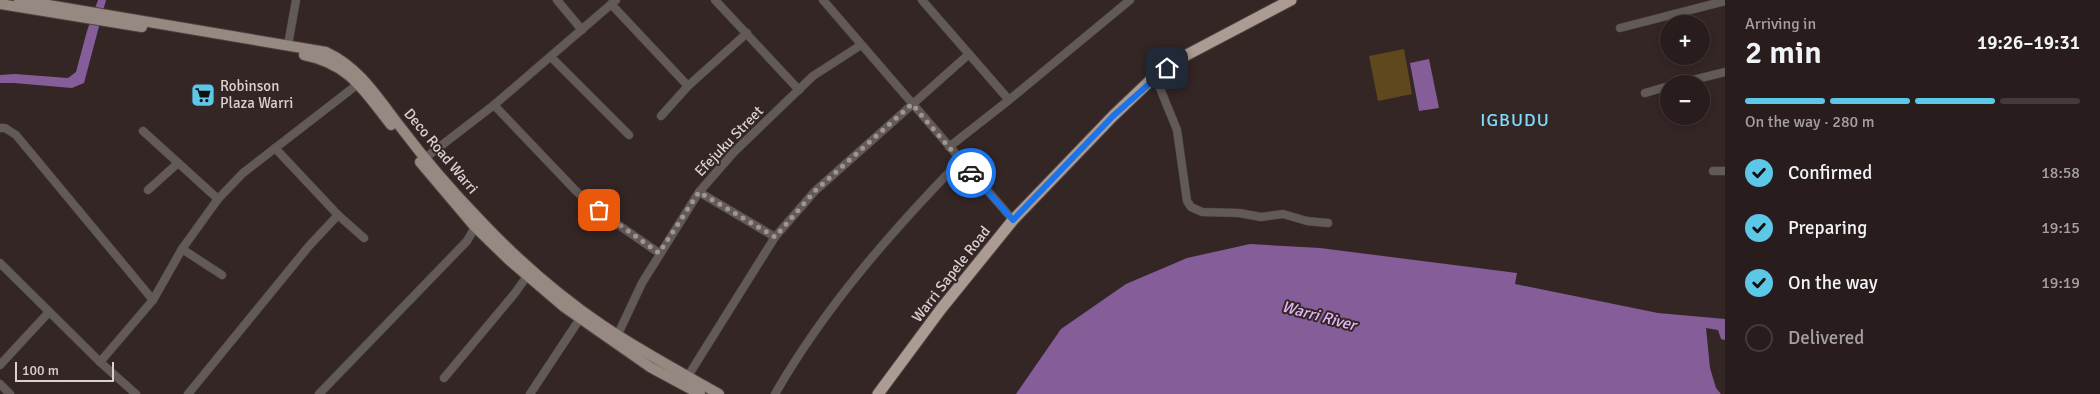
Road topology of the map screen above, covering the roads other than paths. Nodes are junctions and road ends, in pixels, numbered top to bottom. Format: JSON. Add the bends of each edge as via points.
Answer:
{"nodes":[{"id":1,"x":19,"y":0,"type":"edge"},
{"id":2,"x":296,"y":0,"type":"edge"},
{"id":3,"x":557,"y":0,"type":"edge"},
{"id":4,"x":716,"y":0,"type":"edge"},
{"id":5,"x":823,"y":0,"type":"edge"},
{"id":6,"x":922,"y":0,"type":"edge"},
{"id":7,"x":1130,"y":0,"type":"edge"},
{"id":8,"x":1291,"y":0,"type":"edge"},
{"id":9,"x":1725,"y":1,"type":"edge"},
{"id":10,"x":614,"y":2,"type":"edge"},
{"id":11,"x":0,"y":4,"type":"edge"},
{"id":12,"x":71,"y":4,"type":"edge"},
{"id":13,"x":86,"y":14,"type":"junction"},
{"id":14,"x":105,"y":17,"type":"junction"},
{"id":15,"x":1620,"y":28,"type":"dead end"},
{"id":16,"x":582,"y":30,"type":"junction"},
{"id":17,"x":746,"y":33,"type":"junction"},
{"id":18,"x":860,"y":45,"type":"junction"},
{"id":19,"x":288,"y":46,"type":"junction"},
{"id":20,"x":968,"y":54,"type":"junction"},
{"id":21,"x":551,"y":57,"type":"junction"},
{"id":22,"x":1725,"y":72,"type":"edge"},
{"id":23,"x":1155,"y":76,"type":"junction"},
{"id":24,"x":1710,"y":76,"type":"edge"},
{"id":25,"x":358,"y":84,"type":"junction"},
{"id":26,"x":688,"y":86,"type":"junction"},
{"id":27,"x":1660,"y":89,"type":"edge"},
{"id":28,"x":799,"y":90,"type":"junction"},
{"id":29,"x":1645,"y":93,"type":"dead end"},
{"id":30,"x":1009,"y":100,"type":"junction"},
{"id":31,"x":912,"y":104,"type":"junction"},
{"id":32,"x":494,"y":105,"type":"junction"},
{"id":33,"x":661,"y":116,"type":"dead end"},
{"id":34,"x":0,"y":128,"type":"edge"},
{"id":35,"x":143,"y":130,"type":"dead end"},
{"id":36,"x":629,"y":134,"type":"dead end"},
{"id":37,"x":275,"y":148,"type":"junction"},
{"id":38,"x":949,"y":148,"type":"junction"},
{"id":39,"x":425,"y":158,"type":"junction"},
{"id":40,"x":960,"y":161,"type":"junction"},
{"id":41,"x":178,"y":163,"type":"junction"},
{"id":42,"x":1725,"y":171,"type":"edge"},
{"id":43,"x":1713,"y":172,"type":"dead end"},
{"id":44,"x":148,"y":190,"type":"dead end"},
{"id":45,"x":699,"y":192,"type":"junction"},
{"id":46,"x":218,"y":199,"type":"junction"},
{"id":47,"x":338,"y":215,"type":"junction"},
{"id":48,"x":1013,"y":220,"type":"junction"},
{"id":49,"x":1328,"y":223,"type":"dead end"},
{"id":50,"x":475,"y":227,"type":"junction"},
{"id":51,"x":775,"y":237,"type":"junction"},
{"id":52,"x":364,"y":238,"type":"dead end"},
{"id":53,"x":182,"y":249,"type":"junction"},
{"id":54,"x":659,"y":253,"type":"junction"},
{"id":55,"x":0,"y":263,"type":"edge"},
{"id":56,"x":222,"y":276,"type":"dead end"},
{"id":57,"x":527,"y":276,"type":"junction"},
{"id":58,"x":153,"y":300,"type":"junction"},
{"id":59,"x":49,"y":312,"type":"junction"},
{"id":60,"x":582,"y":315,"type":"junction"},
{"id":61,"x":618,"y":334,"type":"junction"},
{"id":62,"x":100,"y":362,"type":"junction"},
{"id":63,"x":0,"y":365,"type":"edge"},
{"id":64,"x":688,"y":376,"type":"junction"},
{"id":65,"x":444,"y":378,"type":"dead end"},
{"id":66,"x":0,"y":384,"type":"edge"},
{"id":67,"x":10,"y":394,"type":"edge"},
{"id":68,"x":136,"y":394,"type":"edge"},
{"id":69,"x":188,"y":394,"type":"edge"},
{"id":70,"x":319,"y":394,"type":"edge"},
{"id":71,"x":530,"y":394,"type":"edge"},
{"id":72,"x":700,"y":394,"type":"edge"},
{"id":73,"x":719,"y":394,"type":"edge"},
{"id":74,"x":775,"y":394,"type":"edge"},
{"id":75,"x":878,"y":394,"type":"edge"}],
"edges":[{"from":1,"to":12,"type":"main road"},
{"from":2,"to":19,"type":"street"},
{"from":3,"to":16,"type":"street"},
{"from":4,"to":17,"type":"street"},
{"from":5,"to":18,"type":"street"},
{"from":6,"to":20,"type":"street"},
{"from":7,"to":30,"type":"street"},
{"from":8,"to":23,"type":"highway","name":"Warri Sapele Road","via":[[1179,59]]},
{"from":9,"to":15,"type":"street"},
{"from":10,"to":16,"type":"street"},
{"from":10,"to":26,"type":"street"},
{"from":11,"to":13,"type":"main road"},
{"from":12,"to":13,"type":"main road"},
{"from":13,"to":14,"type":"main road"},
{"from":14,"to":19,"type":"main road","name":"Deco Road Warri"},
{"from":14,"to":25,"type":"main road","name":"Deco Road Warri","via":[[317,57],[340,67]]},
{"from":16,"to":21,"type":"street"},
{"from":17,"to":26,"type":"street"},
{"from":17,"to":28,"type":"street"},
{"from":18,"to":28,"type":"street","name":"Efejuku Street","via":[[813,76]]},
{"from":18,"to":31,"type":"street"},
{"from":19,"to":39,"type":"main road","name":"Deco Road Warri","via":[[326,52],[342,59],[368,84]]},
{"from":20,"to":30,"type":"street"},
{"from":20,"to":31,"type":"street"},
{"from":21,"to":32,"type":"street"},
{"from":21,"to":36,"type":"street"},
{"from":22,"to":24,"type":"street"},
{"from":23,"to":48,"type":"highway","name":"Warri Sapele Road"},
{"from":23,"to":49,"type":"street","via":[[1177,130],[1184,186],[1191,207],[1202,212],[1261,217],[1283,214]]},
{"from":25,"to":37,"type":"street"},
{"from":25,"to":50,"type":"main road","name":"Deco Road Warri"},
{"from":26,"to":33,"type":"street"},
{"from":27,"to":29,"type":"street"},
{"from":28,"to":45,"type":"street","name":"Efejuku Street","via":[[734,152]]},
{"from":30,"to":38,"type":"street"},
{"from":31,"to":38,"type":"street"},
{"from":31,"to":51,"type":"street","via":[[815,191]]},
{"from":32,"to":39,"type":"street"},
{"from":32,"to":54,"type":"street","via":[[577,192]]},
{"from":34,"to":58,"type":"street","via":[[16,135]]},
{"from":35,"to":41,"type":"street"},
{"from":37,"to":46,"type":"street","via":[[243,173]]},
{"from":37,"to":47,"type":"street"},
{"from":38,"to":40,"type":"street"},
{"from":39,"to":60,"type":"main road","name":"Deco Road Warri","via":[[501,241]]},
{"from":40,"to":48,"type":"street"},
{"from":40,"to":74,"type":"street","via":[[904,218],[861,270],[820,324]]},
{"from":41,"to":44,"type":"street"},
{"from":41,"to":46,"type":"street"},
{"from":42,"to":43,"type":"street"},
{"from":45,"to":51,"type":"street"},
{"from":45,"to":54,"type":"street","name":"Efejuku Street"},
{"from":46,"to":53,"type":"street"},
{"from":47,"to":52,"type":"street"},
{"from":47,"to":69,"type":"street"},
{"from":48,"to":75,"type":"highway","name":"Warri Sapele Road"},
{"from":50,"to":57,"type":"main road","name":"Deco Road Warri"},
{"from":50,"to":70,"type":"street","via":[[467,241]]},
{"from":51,"to":64,"type":"street"},
{"from":53,"to":56,"type":"street"},
{"from":53,"to":58,"type":"street"},
{"from":54,"to":61,"type":"street","name":"Efejuku Street"},
{"from":55,"to":59,"type":"street"},
{"from":57,"to":60,"type":"main road","name":"Deco Road Warri"},
{"from":57,"to":65,"type":"street"},
{"from":58,"to":62,"type":"street"},
{"from":59,"to":62,"type":"street"},
{"from":59,"to":63,"type":"street"},
{"from":60,"to":61,"type":"main road","name":"Deco Road Warri"},
{"from":60,"to":71,"type":"street"},
{"from":60,"to":72,"type":"main road","name":"Deco Road Warri","via":[[650,367]]},
{"from":61,"to":64,"type":"main road","name":"Deco Road Warri"},
{"from":62,"to":68,"type":"street"},
{"from":64,"to":73,"type":"main road","name":"Deco Road Warri"},
{"from":66,"to":67,"type":"street"}]}
